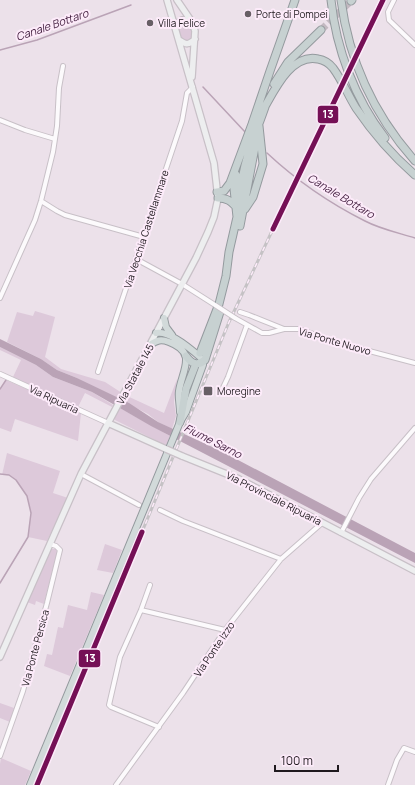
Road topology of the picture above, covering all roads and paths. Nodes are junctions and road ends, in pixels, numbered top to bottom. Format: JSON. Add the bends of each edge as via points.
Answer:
{"nodes":[{"id":1,"x":166,"y":0,"type":"edge"},
{"id":2,"x":177,"y":0,"type":"edge"},
{"id":3,"x":296,"y":0,"type":"edge"},
{"id":4,"x":331,"y":0,"type":"edge"},
{"id":5,"x":340,"y":0,"type":"edge"},
{"id":6,"x":394,"y":0,"type":"edge"},
{"id":7,"x":192,"y":22,"type":"junction"},
{"id":8,"x":175,"y":27,"type":"junction"},
{"id":9,"x":195,"y":39,"type":"junction"},
{"id":10,"x":179,"y":40,"type":"junction"},
{"id":11,"x":415,"y":45,"type":"edge"},
{"id":12,"x":63,"y":66,"type":"dead end"},
{"id":13,"x":192,"y":85,"type":"junction"},
{"id":14,"x":263,"y":110,"type":"junction"},
{"id":15,"x":0,"y":120,"type":"edge"},
{"id":16,"x":256,"y":124,"type":"junction"},
{"id":17,"x":55,"y":139,"type":"junction"},
{"id":18,"x":239,"y":159,"type":"junction"},
{"id":19,"x":415,"y":161,"type":"edge"},
{"id":20,"x":415,"y":174,"type":"edge"},
{"id":21,"x":217,"y":195,"type":"junction"},
{"id":22,"x":41,"y":201,"type":"junction"},
{"id":23,"x":240,"y":209,"type":"junction"},
{"id":24,"x":144,"y":237,"type":"junction"},
{"id":25,"x":136,"y":259,"type":"junction"},
{"id":26,"x":182,"y":284,"type":"junction"},
{"id":27,"x":222,"y":292,"type":"junction"},
{"id":28,"x":0,"y":298,"type":"edge"},
{"id":29,"x":240,"y":312,"type":"dead end"},
{"id":30,"x":164,"y":318,"type":"junction"},
{"id":31,"x":247,"y":325,"type":"junction"},
{"id":32,"x":284,"y":330,"type":"junction"},
{"id":33,"x":156,"y":333,"type":"junction"},
{"id":34,"x":174,"y":338,"type":"junction"},
{"id":35,"x":164,"y":340,"type":"junction"},
{"id":36,"x":150,"y":345,"type":"junction"},
{"id":37,"x":200,"y":353,"type":"dead end"},
{"id":38,"x":186,"y":356,"type":"junction"},
{"id":39,"x":204,"y":362,"type":"junction"},
{"id":40,"x":415,"y":363,"type":"edge"},
{"id":41,"x":195,"y":366,"type":"dead end"},
{"id":42,"x":98,"y":372,"type":"dead end"},
{"id":43,"x":0,"y":374,"type":"edge"},
{"id":44,"x":220,"y":394,"type":"dead end"},
{"id":45,"x":108,"y":423,"type":"junction"},
{"id":46,"x":179,"y":425,"type":"junction"},
{"id":47,"x":415,"y":428,"type":"edge"},
{"id":48,"x":80,"y":474,"type":"junction"},
{"id":49,"x":139,"y":505,"type":"dead end"},
{"id":50,"x":160,"y":510,"type":"dead end"},
{"id":51,"x":322,"y":523,"type":"junction"},
{"id":52,"x":341,"y":533,"type":"junction"},
{"id":53,"x":50,"y":544,"type":"junction"},
{"id":54,"x":281,"y":559,"type":"junction"},
{"id":55,"x":415,"y":571,"type":"edge"},
{"id":56,"x":150,"y":585,"type":"dead end"},
{"id":57,"x":141,"y":610,"type":"junction"},
{"id":58,"x":226,"y":630,"type":"junction"},
{"id":59,"x":0,"y":657,"type":"edge"},
{"id":60,"x":159,"y":727,"type":"junction"},
{"id":61,"x":415,"y":752,"type":"edge"},
{"id":62,"x":0,"y":756,"type":"edge"},
{"id":63,"x":30,"y":785,"type":"edge"},
{"id":64,"x":116,"y":785,"type":"edge"},
{"id":65,"x":388,"y":785,"type":"edge"}],
"edges":[{"from":1,"to":8,"type":"main road"},
{"from":2,"to":7,"type":"main road"},
{"from":3,"to":16,"type":"highway","via":[[267,79]]},
{"from":4,"to":20,"type":"highway","via":[[339,41],[366,110],[383,136]]},
{"from":5,"to":19,"type":"highway","via":[[348,42],[365,87],[383,120]]},
{"from":6,"to":11,"type":"street","via":[[388,12],[389,20]]},
{"from":7,"to":8,"type":"main road","via":[[182,19]]},
{"from":7,"to":9,"type":"main road"},
{"from":8,"to":10,"type":"main road"},
{"from":9,"to":10,"type":"main road","via":[[189,44]]},
{"from":9,"to":13,"type":"main road"},
{"from":10,"to":13,"type":"main road","name":"Via Statale 145"},
{"from":12,"to":17,"type":"street"},
{"from":13,"to":21,"type":"main road","name":"Via Statale 145","via":[[214,163]]},
{"from":13,"to":24,"type":"street","name":"Via Vecchia Castellammare","via":[[187,93],[182,121]]},
{"from":14,"to":16,"type":"highway"},
{"from":14,"to":16,"type":"highway","via":[[280,72],[321,28],[282,66],[269,88]]},
{"from":14,"to":20,"type":"highway","via":[[282,78],[292,67],[301,60],[311,58],[325,61],[388,149]]},
{"from":15,"to":17,"type":"street"},
{"from":16,"to":18,"type":"highway"},
{"from":16,"to":23,"type":"highway","via":[[239,182]]},
{"from":16,"to":23,"type":"highway","via":[[261,159],[253,188]]},
{"from":17,"to":22,"type":"street"},
{"from":18,"to":21,"type":"highway","via":[[228,186]]},
{"from":18,"to":23,"type":"highway","via":[[234,185]]},
{"from":21,"to":23,"type":"highway","via":[[231,201]]},
{"from":21,"to":26,"type":"main road","name":"Via Statale 145","via":[[214,217]]},
{"from":22,"to":24,"type":"street","via":[[65,215]]},
{"from":22,"to":28,"type":"street"},
{"from":23,"to":27,"type":"highway","via":[[232,260]]},
{"from":24,"to":25,"type":"street","name":"Via Vecchia Castellammare"},
{"from":25,"to":26,"type":"street","name":"Via Ponte Nuovo"},
{"from":25,"to":42,"type":"street","name":"Via Vecchia Castellammare"},
{"from":26,"to":30,"type":"main road","name":"Via Statale 145"},
{"from":26,"to":31,"type":"street","name":"Via Ponte Nuovo","bridge":true},
{"from":27,"to":37,"type":"highway"},
{"from":27,"to":39,"type":"highway","via":[[220,310]]},
{"from":29,"to":32,"type":"street"},
{"from":30,"to":33,"type":"main road","name":"Via Statale 145"},
{"from":30,"to":34,"type":"highway"},
{"from":31,"to":32,"type":"street","name":"Via Ponte Nuovo","via":[[266,334]]},
{"from":31,"to":44,"type":"street"},
{"from":32,"to":40,"type":"street","name":"Via Ponte Nuovo","via":[[299,329],[339,343]]},
{"from":33,"to":34,"type":"highway","via":[[164,332]]},
{"from":33,"to":35,"type":"highway"},
{"from":33,"to":36,"type":"main road","name":"Via Statale 145"},
{"from":34,"to":39,"type":"highway"},
{"from":35,"to":36,"type":"highway","via":[[157,340]]},
{"from":35,"to":38,"type":"highway","via":[[180,347]]},
{"from":36,"to":45,"type":"main road","name":"Via Statale 145"},
{"from":38,"to":39,"type":"highway","via":[[194,364]]},
{"from":38,"to":46,"type":"highway","via":[[187,362],[179,392]]},
{"from":39,"to":46,"type":"highway"},
{"from":41,"to":46,"type":"highway","via":[[185,394]]},
{"from":43,"to":45,"type":"street","name":"Via Ripuaria"},
{"from":45,"to":48,"type":"main road","name":"Via Statale 145"},
{"from":45,"to":51,"type":"main road","name":"Via Provinciale Ripuaria","bridge":true,"via":[[239,479]]},
{"from":46,"to":63,"type":"highway"},
{"from":47,"to":52,"type":"street","via":[[371,479]]},
{"from":48,"to":49,"type":"street"},
{"from":48,"to":53,"type":"main road","name":"Via Statale 145"},
{"from":50,"to":54,"type":"street"},
{"from":51,"to":52,"type":"main road","name":"Via Provinciale Ripuaria"},
{"from":51,"to":54,"type":"street","name":"Via Ponte Izzo"},
{"from":52,"to":55,"type":"main road","name":"Via Provinciale Ripuaria"},
{"from":53,"to":59,"type":"main road","name":"Via Statale 145"},
{"from":53,"to":62,"type":"street","name":"Via Ponte Persica","via":[[60,550],[23,691]]},
{"from":54,"to":58,"type":"street","name":"Via Ponte Izzo"},
{"from":56,"to":57,"type":"street"},
{"from":57,"to":58,"type":"street"},
{"from":57,"to":60,"type":"street","via":[[120,657],[109,705]]},
{"from":58,"to":60,"type":"street","name":"Via Ponte Izzo"},
{"from":60,"to":64,"type":"street","name":"Via Ponte Izzo"},
{"from":61,"to":65,"type":"street","via":[[404,748]]}]}
